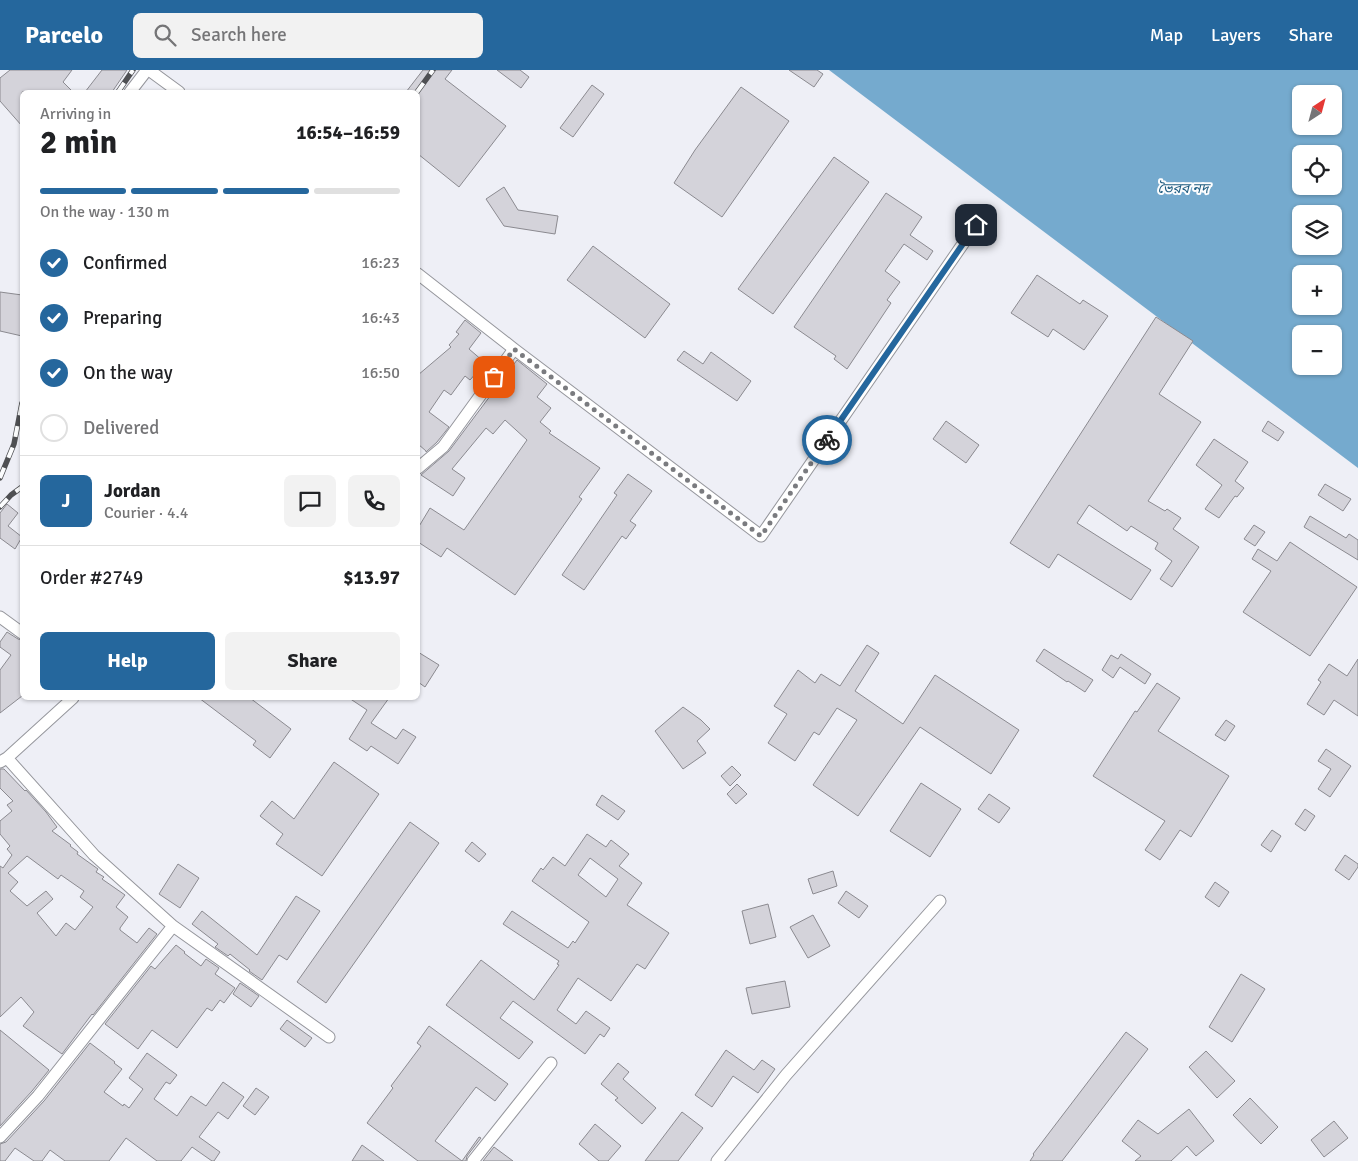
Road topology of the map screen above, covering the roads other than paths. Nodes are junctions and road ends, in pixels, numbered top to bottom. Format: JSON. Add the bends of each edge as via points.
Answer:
{"nodes":[{"id":1,"x":148,"y":70,"type":"edge"},
{"id":2,"x":132,"y":90,"type":"edge"},
{"id":3,"x":176,"y":90,"type":"edge"},
{"id":4,"x":976,"y":225,"type":"dead end"},
{"id":5,"x":420,"y":276,"type":"edge"},
{"id":6,"x":514,"y":349,"type":"junction"},
{"id":7,"x":420,"y":466,"type":"edge"},
{"id":8,"x":0,"y":617,"type":"edge"},
{"id":9,"x":20,"y":632,"type":"edge"},
{"id":10,"x":71,"y":700,"type":"edge"},
{"id":11,"x":4,"y":760,"type":"edge"},
{"id":12,"x":940,"y":901,"type":"dead end"},
{"id":13,"x":173,"y":926,"type":"junction"},
{"id":14,"x":329,"y":1036,"type":"dead end"},
{"id":15,"x":551,"y":1063,"type":"dead end"},
{"id":16,"x":0,"y":1137,"type":"edge"},
{"id":17,"x":720,"y":1160,"type":"edge"},
{"id":18,"x":473,"y":1161,"type":"edge"}],
"edges":[{"from":1,"to":2,"type":"street"},
{"from":1,"to":3,"type":"street"},
{"from":4,"to":6,"type":"street","via":[[761,536]]},
{"from":5,"to":6,"type":"street"},
{"from":6,"to":7,"type":"street","via":[[443,447]]},
{"from":8,"to":9,"type":"street"},
{"from":10,"to":11,"type":"street"},
{"from":11,"to":13,"type":"street","via":[[94,855]]},
{"from":12,"to":17,"type":"street","via":[[786,1075]]},
{"from":13,"to":14,"type":"street"},
{"from":13,"to":16,"type":"street","via":[[38,1096]]},
{"from":15,"to":18,"type":"street"}]}
